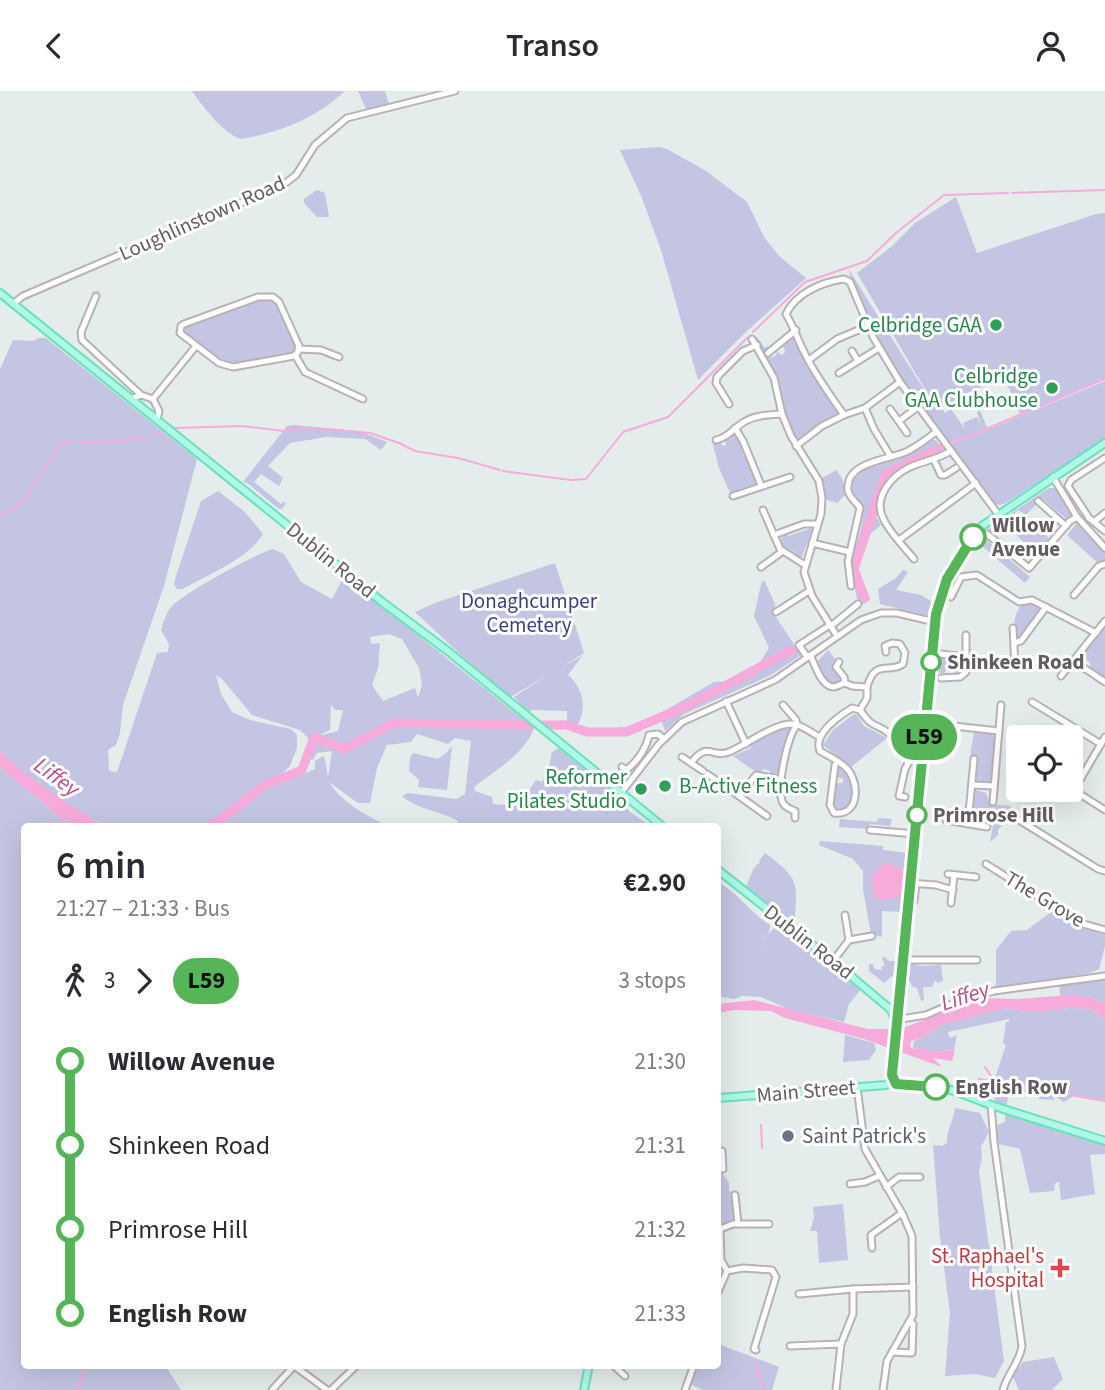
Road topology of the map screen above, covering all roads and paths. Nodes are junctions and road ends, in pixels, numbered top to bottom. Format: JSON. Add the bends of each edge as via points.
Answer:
{"nodes":[{"id":1,"x":455,"y":91,"type":"edge"},
{"id":2,"x":0,"y":293,"type":"edge"},
{"id":3,"x":96,"y":296,"type":"dead end"},
{"id":4,"x":13,"y":304,"type":"junction"},
{"id":5,"x":868,"y":326,"type":"junction"},
{"id":6,"x":796,"y":330,"type":"junction"},
{"id":7,"x":752,"y":339,"type":"dead end"},
{"id":8,"x":757,"y":345,"type":"junction"},
{"id":9,"x":196,"y":346,"type":"junction"},
{"id":10,"x":777,"y":346,"type":"junction"},
{"id":11,"x":879,"y":348,"type":"junction"},
{"id":12,"x":298,"y":349,"type":"junction"},
{"id":13,"x":852,"y":351,"type":"dead end"},
{"id":14,"x":768,"y":353,"type":"dead end"},
{"id":15,"x":784,"y":353,"type":"dead end"},
{"id":16,"x":295,"y":355,"type":"junction"},
{"id":17,"x":339,"y":357,"type":"dead end"},
{"id":18,"x":809,"y":360,"type":"junction"},
{"id":19,"x":858,"y":361,"type":"junction"},
{"id":20,"x":839,"y":373,"type":"dead end"},
{"id":21,"x":900,"y":382,"type":"junction"},
{"id":22,"x":142,"y":395,"type":"junction"},
{"id":23,"x":363,"y":398,"type":"dead end"},
{"id":24,"x":131,"y":399,"type":"junction"},
{"id":25,"x":153,"y":399,"type":"junction"},
{"id":26,"x":729,"y":404,"type":"dead end"},
{"id":27,"x":918,"y":407,"type":"junction"},
{"id":28,"x":865,"y":408,"type":"junction"},
{"id":29,"x":890,"y":409,"type":"dead end"},
{"id":30,"x":782,"y":414,"type":"junction"},
{"id":31,"x":844,"y":415,"type":"junction"},
{"id":32,"x":157,"y":420,"type":"junction"},
{"id":33,"x":899,"y":421,"type":"junction"},
{"id":34,"x":735,"y":428,"type":"junction"},
{"id":35,"x":936,"y":432,"type":"junction"},
{"id":36,"x":907,"y":433,"type":"dead end"},
{"id":37,"x":1104,"y":443,"type":"edge"},
{"id":38,"x":725,"y":446,"type":"dead end"},
{"id":39,"x":796,"y":446,"type":"junction"},
{"id":40,"x":951,"y":451,"type":"junction"},
{"id":41,"x":891,"y":457,"type":"junction"},
{"id":42,"x":1105,"y":458,"type":"edge"},
{"id":43,"x":934,"y":460,"type":"junction"},
{"id":44,"x":956,"y":468,"type":"dead end"},
{"id":45,"x":790,"y":477,"type":"dead end"},
{"id":46,"x":1053,"y":477,"type":"junction"},
{"id":47,"x":976,"y":483,"type":"junction"},
{"id":48,"x":761,"y":485,"type":"junction"},
{"id":49,"x":733,"y":496,"type":"dead end"},
{"id":50,"x":1038,"y":501,"type":"dead end"},
{"id":51,"x":763,"y":510,"type":"dead end"},
{"id":52,"x":1105,"y":513,"type":"edge"},
{"id":53,"x":998,"y":514,"type":"junction"},
{"id":54,"x":1077,"y":517,"type":"junction"},
{"id":55,"x":1095,"y":521,"type":"junction"},
{"id":56,"x":817,"y":524,"type":"junction"},
{"id":57,"x":1066,"y":526,"type":"junction"},
{"id":58,"x":1105,"y":531,"type":"edge"},
{"id":59,"x":774,"y":535,"type":"junction"},
{"id":60,"x":992,"y":535,"type":"dead end"},
{"id":61,"x":899,"y":540,"type":"junction"},
{"id":62,"x":812,"y":543,"type":"junction"},
{"id":63,"x":1105,"y":548,"type":"edge"},
{"id":64,"x":783,"y":551,"type":"junction"},
{"id":65,"x":850,"y":552,"type":"junction"},
{"id":66,"x":914,"y":559,"type":"dead end"},
{"id":67,"x":1105,"y":564,"type":"edge"},
{"id":68,"x":804,"y":565,"type":"junction"},
{"id":69,"x":761,"y":567,"type":"dead end"},
{"id":70,"x":951,"y":572,"type":"junction"},
{"id":71,"x":961,"y":577,"type":"junction"},
{"id":72,"x":851,"y":586,"type":"dead end"},
{"id":73,"x":810,"y":591,"type":"junction"},
{"id":74,"x":1074,"y":595,"type":"dead end"},
{"id":75,"x":951,"y":597,"type":"dead end"},
{"id":76,"x":858,"y":604,"type":"dead end"},
{"id":77,"x":1046,"y":607,"type":"junction"},
{"id":78,"x":776,"y":613,"type":"dead end"},
{"id":79,"x":1105,"y":621,"type":"edge"},
{"id":80,"x":935,"y":622,"type":"junction"},
{"id":81,"x":830,"y":625,"type":"junction"},
{"id":82,"x":1013,"y":628,"type":"dead end"},
{"id":83,"x":1096,"y":633,"type":"junction"},
{"id":84,"x":965,"y":635,"type":"dead end"},
{"id":85,"x":837,"y":636,"type":"junction"},
{"id":86,"x":1014,"y":643,"type":"junction"},
{"id":87,"x":884,"y":647,"type":"dead end"},
{"id":88,"x":932,"y":653,"type":"junction"},
{"id":89,"x":808,"y":656,"type":"junction"},
{"id":90,"x":967,"y":657,"type":"junction"},
{"id":91,"x":839,"y":662,"type":"dead end"},
{"id":92,"x":1078,"y":664,"type":"dead end"},
{"id":93,"x":1015,"y":666,"type":"dead end"},
{"id":94,"x":1059,"y":666,"type":"dead end"},
{"id":95,"x":941,"y":678,"type":"dead end"},
{"id":96,"x":1105,"y":682,"type":"edge"},
{"id":97,"x":845,"y":683,"type":"junction"},
{"id":98,"x":867,"y":687,"type":"junction"},
{"id":99,"x":726,"y":701,"type":"junction"},
{"id":100,"x":1032,"y":702,"type":"dead end"},
{"id":101,"x":783,"y":705,"type":"dead end"},
{"id":102,"x":1001,"y":705,"type":"dead end"},
{"id":103,"x":860,"y":710,"type":"junction"},
{"id":104,"x":926,"y":723,"type":"junction"},
{"id":105,"x":797,"y":725,"type":"junction"},
{"id":106,"x":999,"y":731,"type":"junction"},
{"id":107,"x":820,"y":737,"type":"junction"},
{"id":108,"x":664,"y":739,"type":"junction"},
{"id":109,"x":909,"y":740,"type":"dead end"},
{"id":110,"x":1103,"y":741,"type":"edge"},
{"id":111,"x":746,"y":744,"type":"junction"},
{"id":112,"x":901,"y":747,"type":"junction"},
{"id":113,"x":682,"y":757,"type":"dead end"},
{"id":114,"x":911,"y":758,"type":"junction"},
{"id":115,"x":974,"y":759,"type":"dead end"},
{"id":116,"x":921,"y":760,"type":"junction"},
{"id":117,"x":691,"y":763,"type":"junction"},
{"id":118,"x":835,"y":765,"type":"dead end"},
{"id":119,"x":622,"y":767,"type":"dead end"},
{"id":120,"x":1083,"y":772,"type":"edge"},
{"id":121,"x":782,"y":780,"type":"junction"},
{"id":122,"x":834,"y":780,"type":"junction"},
{"id":123,"x":843,"y":781,"type":"dead end"},
{"id":124,"x":972,"y":785,"type":"junction"},
{"id":125,"x":994,"y":786,"type":"junction"},
{"id":126,"x":621,"y":793,"type":"junction"},
{"id":127,"x":739,"y":796,"type":"junction"},
{"id":128,"x":1083,"y":796,"type":"edge"},
{"id":129,"x":905,"y":797,"type":"dead end"},
{"id":130,"x":993,"y":802,"type":"dead end"},
{"id":131,"x":1105,"y":810,"type":"edge"},
{"id":132,"x":1011,"y":815,"type":"dead end"},
{"id":133,"x":767,"y":816,"type":"dead end"},
{"id":134,"x":946,"y":816,"type":"dead end"},
{"id":135,"x":795,"y":818,"type":"dead end"},
{"id":136,"x":658,"y":823,"type":"edge"},
{"id":137,"x":968,"y":824,"type":"junction"},
{"id":138,"x":987,"y":827,"type":"dead end"},
{"id":139,"x":870,"y":829,"type":"dead end"},
{"id":140,"x":915,"y":834,"type":"junction"},
{"id":141,"x":986,"y":864,"type":"dead end"},
{"id":142,"x":1105,"y":871,"type":"edge"},
{"id":143,"x":721,"y":872,"type":"edge"},
{"id":144,"x":976,"y":877,"type":"dead end"},
{"id":145,"x":912,"y":883,"type":"junction"},
{"id":146,"x":953,"y":890,"type":"junction"},
{"id":147,"x":914,"y":901,"type":"dead end"},
{"id":148,"x":951,"y":903,"type":"dead end"},
{"id":149,"x":845,"y":915,"type":"dead end"},
{"id":150,"x":1105,"y":930,"type":"edge"},
{"id":151,"x":872,"y":936,"type":"dead end"},
{"id":152,"x":849,"y":940,"type":"junction"},
{"id":153,"x":902,"y":960,"type":"junction"},
{"id":154,"x":977,"y":960,"type":"dead end"},
{"id":155,"x":833,"y":961,"type":"junction"},
{"id":156,"x":1105,"y":976,"type":"edge"},
{"id":157,"x":896,"y":1023,"type":"junction"},
{"id":158,"x":893,"y":1082,"type":"junction"},
{"id":159,"x":857,"y":1087,"type":"junction"},
{"id":160,"x":721,"y":1098,"type":"edge"},
{"id":161,"x":990,"y":1105,"type":"junction"},
{"id":162,"x":1105,"y":1140,"type":"edge"},
{"id":163,"x":722,"y":1151,"type":"dead end"},
{"id":164,"x":722,"y":1170,"type":"edge"},
{"id":165,"x":879,"y":1176,"type":"junction"},
{"id":166,"x":920,"y":1177,"type":"dead end"},
{"id":167,"x":850,"y":1184,"type":"dead end"},
{"id":168,"x":886,"y":1187,"type":"junction"},
{"id":169,"x":735,"y":1195,"type":"dead end"},
{"id":170,"x":902,"y":1213,"type":"junction"},
{"id":171,"x":738,"y":1224,"type":"junction"},
{"id":172,"x":769,"y":1224,"type":"dead end"},
{"id":173,"x":721,"y":1228,"type":"edge"},
{"id":174,"x":872,"y":1248,"type":"dead end"},
{"id":175,"x":721,"y":1260,"type":"edge"},
{"id":176,"x":727,"y":1271,"type":"junction"},
{"id":177,"x":721,"y":1285,"type":"edge"},
{"id":178,"x":913,"y":1287,"type":"junction"},
{"id":179,"x":853,"y":1289,"type":"junction"},
{"id":180,"x":799,"y":1294,"type":"dead end"},
{"id":181,"x":910,"y":1321,"type":"junction"},
{"id":182,"x":841,"y":1344,"type":"junction"},
{"id":183,"x":790,"y":1346,"type":"dead end"},
{"id":184,"x":756,"y":1350,"type":"dead end"},
{"id":185,"x":892,"y":1352,"type":"junction"},
{"id":186,"x":290,"y":1369,"type":"edge"},
{"id":187,"x":298,"y":1369,"type":"edge"},
{"id":188,"x":352,"y":1369,"type":"edge"},
{"id":189,"x":588,"y":1369,"type":"edge"},
{"id":190,"x":617,"y":1369,"type":"edge"},
{"id":191,"x":693,"y":1369,"type":"edge"},
{"id":192,"x":625,"y":1376,"type":"dead end"},
{"id":193,"x":272,"y":1390,"type":"edge"},
{"id":194,"x":329,"y":1390,"type":"edge"},
{"id":195,"x":584,"y":1390,"type":"edge"},
{"id":196,"x":685,"y":1390,"type":"edge"},
{"id":197,"x":836,"y":1390,"type":"edge"},
{"id":198,"x":883,"y":1390,"type":"edge"},
{"id":199,"x":1003,"y":1390,"type":"edge"}],
"edges":[{"from":1,"to":4,"type":"street","name":"Loughlinstown Road","via":[[347,118],[318,142],[296,175],[284,184]]},
{"from":2,"to":4,"type":"main road","name":"Dublin Road"},
{"from":3,"to":22,"type":"street","via":[[82,340]]},
{"from":4,"to":24,"type":"main road","name":"Dublin Road"},
{"from":5,"to":6,"type":"street","via":[[847,279],[813,288],[792,305],[786,314]]},
{"from":5,"to":11,"type":"street"},
{"from":5,"to":18,"type":"street","via":[[837,339]]},
{"from":6,"to":10,"type":"street"},
{"from":6,"to":18,"type":"street"},
{"from":7,"to":8,"type":"street"},
{"from":8,"to":26,"type":"street","via":[[743,351],[717,377]]},
{"from":8,"to":30,"type":"street","via":[[774,377]]},
{"from":9,"to":12,"type":"street","via":[[180,333],[180,327],[262,296],[279,302]]},
{"from":9,"to":16,"type":"street","via":[[219,363],[236,367]]},
{"from":9,"to":25,"type":"street"},
{"from":10,"to":14,"type":"street"},
{"from":10,"to":15,"type":"street"},
{"from":11,"to":19,"type":"street"},
{"from":11,"to":21,"type":"street"},
{"from":12,"to":16,"type":"street"},
{"from":12,"to":17,"type":"street"},
{"from":13,"to":19,"type":"street"},
{"from":16,"to":23,"type":"street","via":[[305,372]]},
{"from":18,"to":31,"type":"street"},
{"from":19,"to":20,"type":"street"},
{"from":21,"to":27,"type":"street"},
{"from":21,"to":28,"type":"street"},
{"from":22,"to":24,"type":"street"},
{"from":22,"to":25,"type":"street"},
{"from":24,"to":32,"type":"main road","name":"Dublin Road"},
{"from":25,"to":32,"type":"street","via":[[159,411]]},
{"from":27,"to":33,"type":"street"},
{"from":27,"to":35,"type":"street"},
{"from":28,"to":31,"type":"street"},
{"from":28,"to":41,"type":"street"},
{"from":29,"to":33,"type":"street"},
{"from":30,"to":34,"type":"street","via":[[756,417]]},
{"from":30,"to":39,"type":"street"},
{"from":31,"to":39,"type":"street"},
{"from":32,"to":126,"type":"main road","name":"Dublin Road"},
{"from":33,"to":36,"type":"street"},
{"from":34,"to":38,"type":"street","via":[[719,439]]},
{"from":34,"to":48,"type":"street"},
{"from":35,"to":40,"type":"street"},
{"from":35,"to":41,"type":"street"},
{"from":37,"to":46,"type":"main road"},
{"from":39,"to":56,"type":"street","via":[[819,481],[822,499]]},
{"from":40,"to":43,"type":"street"},
{"from":40,"to":47,"type":"street"},
{"from":41,"to":65,"type":"street","via":[[851,475],[849,495],[860,507]]},
{"from":42,"to":55,"type":"street","via":[[1069,482],[1070,491]]},
{"from":43,"to":44,"type":"street","via":[[942,475]]},
{"from":43,"to":61,"type":"street","via":[[902,472],[882,495],[884,520]]},
{"from":45,"to":48,"type":"street"},
{"from":46,"to":53,"type":"main road"},
{"from":46,"to":54,"type":"street"},
{"from":47,"to":53,"type":"street"},
{"from":47,"to":61,"type":"street"},
{"from":48,"to":49,"type":"street"},
{"from":50,"to":57,"type":"street"},
{"from":51,"to":59,"type":"street"},
{"from":52,"to":55,"type":"street"},
{"from":53,"to":70,"type":"main road","via":[[974,535]]},
{"from":54,"to":57,"type":"street"},
{"from":54,"to":63,"type":"street"},
{"from":55,"to":58,"type":"street"},
{"from":56,"to":59,"type":"street"},
{"from":56,"to":62,"type":"street"},
{"from":57,"to":60,"type":"street","via":[[1029,568]]},
{"from":59,"to":64,"type":"street"},
{"from":61,"to":66,"type":"street"},
{"from":62,"to":65,"type":"street"},
{"from":62,"to":68,"type":"street"},
{"from":64,"to":68,"type":"street"},
{"from":64,"to":69,"type":"street"},
{"from":65,"to":72,"type":"street"},
{"from":67,"to":74,"type":"street"},
{"from":68,"to":73,"type":"street"},
{"from":70,"to":71,"type":"street"},
{"from":70,"to":80,"type":"main road"},
{"from":71,"to":75,"type":"street"},
{"from":71,"to":77,"type":"street","via":[[977,575],[1019,602],[1032,600]]},
{"from":73,"to":78,"type":"street"},
{"from":73,"to":81,"type":"street"},
{"from":76,"to":81,"type":"street"},
{"from":77,"to":83,"type":"street"},
{"from":77,"to":86,"type":"street","via":[[1021,641]]},
{"from":79,"to":83,"type":"street"},
{"from":80,"to":85,"type":"street","via":[[881,613]]},
{"from":80,"to":88,"type":"main road"},
{"from":81,"to":85,"type":"street"},
{"from":81,"to":89,"type":"street","via":[[797,643]]},
{"from":82,"to":86,"type":"street"},
{"from":83,"to":94,"type":"street","via":[[1063,673]]},
{"from":84,"to":90,"type":"street"},
{"from":85,"to":89,"type":"street"},
{"from":86,"to":93,"type":"street"},
{"from":87,"to":98,"type":"street","via":[[900,644],[904,664],[877,670]]},
{"from":88,"to":90,"type":"street"},
{"from":88,"to":104,"type":"main road"},
{"from":89,"to":97,"type":"street","via":[[823,681],[834,687]]},
{"from":89,"to":99,"type":"street","via":[[775,680]]},
{"from":90,"to":95,"type":"street","via":[[964,675]]},
{"from":91,"to":97,"type":"street","via":[[836,667]]},
{"from":92,"to":96,"type":"street"},
{"from":97,"to":98,"type":"street"},
{"from":98,"to":103,"type":"street"},
{"from":99,"to":108,"type":"street","via":[[691,717]]},
{"from":99,"to":111,"type":"street"},
{"from":100,"to":110,"type":"street"},
{"from":101,"to":105,"type":"street"},
{"from":102,"to":106,"type":"street"},
{"from":103,"to":107,"type":"street","via":[[850,709]]},
{"from":103,"to":112,"type":"street"},
{"from":104,"to":106,"type":"street"},
{"from":104,"to":116,"type":"main road"},
{"from":105,"to":107,"type":"street"},
{"from":105,"to":111,"type":"street","via":[[786,725]]},
{"from":105,"to":121,"type":"street"},
{"from":106,"to":125,"type":"street"},
{"from":107,"to":122,"type":"street","via":[[820,751],[844,767],[852,779],[852,807],[844,813],[831,810]]},
{"from":108,"to":119,"type":"street","via":[[649,735],[630,767]]},
{"from":108,"to":126,"type":"street"},
{"from":109,"to":112,"type":"street"},
{"from":110,"to":120,"type":"street"},
{"from":111,"to":117,"type":"street","via":[[725,753],[706,750]]},
{"from":112,"to":114,"type":"street"},
{"from":113,"to":117,"type":"street"},
{"from":114,"to":116,"type":"street"},
{"from":114,"to":129,"type":"street","via":[[899,796]]},
{"from":115,"to":124,"type":"street"},
{"from":116,"to":140,"type":"main road"},
{"from":117,"to":127,"type":"street"},
{"from":118,"to":122,"type":"street"},
{"from":121,"to":127,"type":"street","via":[[756,775]]},
{"from":121,"to":135,"type":"street","via":[[782,801],[795,811]]},
{"from":122,"to":123,"type":"street"},
{"from":124,"to":125,"type":"street"},
{"from":124,"to":137,"type":"street"},
{"from":125,"to":130,"type":"street"},
{"from":126,"to":136,"type":"main road","name":"Dublin Road"},
{"from":127,"to":133,"type":"street"},
{"from":128,"to":131,"type":"street"},
{"from":132,"to":142,"type":"street"},
{"from":134,"to":137,"type":"street","via":[[946,820]]},
{"from":137,"to":138,"type":"street"},
{"from":139,"to":140,"type":"street"},
{"from":140,"to":145,"type":"main road"},
{"from":141,"to":150,"type":"street","name":"The Grove","via":[[1080,923]]},
{"from":143,"to":155,"type":"main road","name":"Dublin Road"},
{"from":144,"to":146,"type":"street","via":[[951,874]]},
{"from":145,"to":146,"type":"street"},
{"from":145,"to":147,"type":"street"},
{"from":145,"to":153,"type":"main road"},
{"from":146,"to":148,"type":"street"},
{"from":149,"to":152,"type":"street"},
{"from":151,"to":152,"type":"street"},
{"from":152,"to":155,"type":"street"},
{"from":153,"to":154,"type":"street"},
{"from":153,"to":157,"type":"main road"},
{"from":155,"to":157,"type":"main road","name":"Dublin Road","via":[[890,1009]]},
{"from":156,"to":157,"type":"street","via":[[990,992]]},
{"from":157,"to":158,"type":"main road"},
{"from":158,"to":159,"type":"main road","name":"Main Street"},
{"from":158,"to":161,"type":"main road","via":[[948,1089]]},
{"from":159,"to":160,"type":"main road","name":"Main Street"},
{"from":159,"to":165,"type":"street","via":[[864,1149]]},
{"from":161,"to":162,"type":"main road"},
{"from":161,"to":199,"type":"street","via":[[1022,1346]]},
{"from":163,"to":164,"type":"street"},
{"from":165,"to":167,"type":"street"},
{"from":165,"to":168,"type":"street"},
{"from":166,"to":168,"type":"street","via":[[899,1177]]},
{"from":168,"to":170,"type":"street"},
{"from":169,"to":171,"type":"street"},
{"from":170,"to":174,"type":"street","via":[[871,1235]]},
{"from":170,"to":178,"type":"street","via":[[912,1236]]},
{"from":171,"to":172,"type":"street"},
{"from":171,"to":173,"type":"street"},
{"from":175,"to":176,"type":"street"},
{"from":176,"to":177,"type":"street"},
{"from":176,"to":184,"type":"street","via":[[755,1268],[775,1273]]},
{"from":178,"to":179,"type":"street"},
{"from":178,"to":181,"type":"street"},
{"from":179,"to":180,"type":"street"},
{"from":179,"to":182,"type":"street","via":[[853,1314]]},
{"from":181,"to":185,"type":"street"},
{"from":181,"to":185,"type":"street","via":[[912,1353]]},
{"from":182,"to":183,"type":"street"},
{"from":182,"to":197,"type":"street"},
{"from":185,"to":198,"type":"street"},
{"from":186,"to":193,"type":"street"},
{"from":187,"to":194,"type":"street"},
{"from":188,"to":194,"type":"street"},
{"from":189,"to":195,"type":"main road"},
{"from":190,"to":192,"type":"street"},
{"from":191,"to":196,"type":"street"}]}
